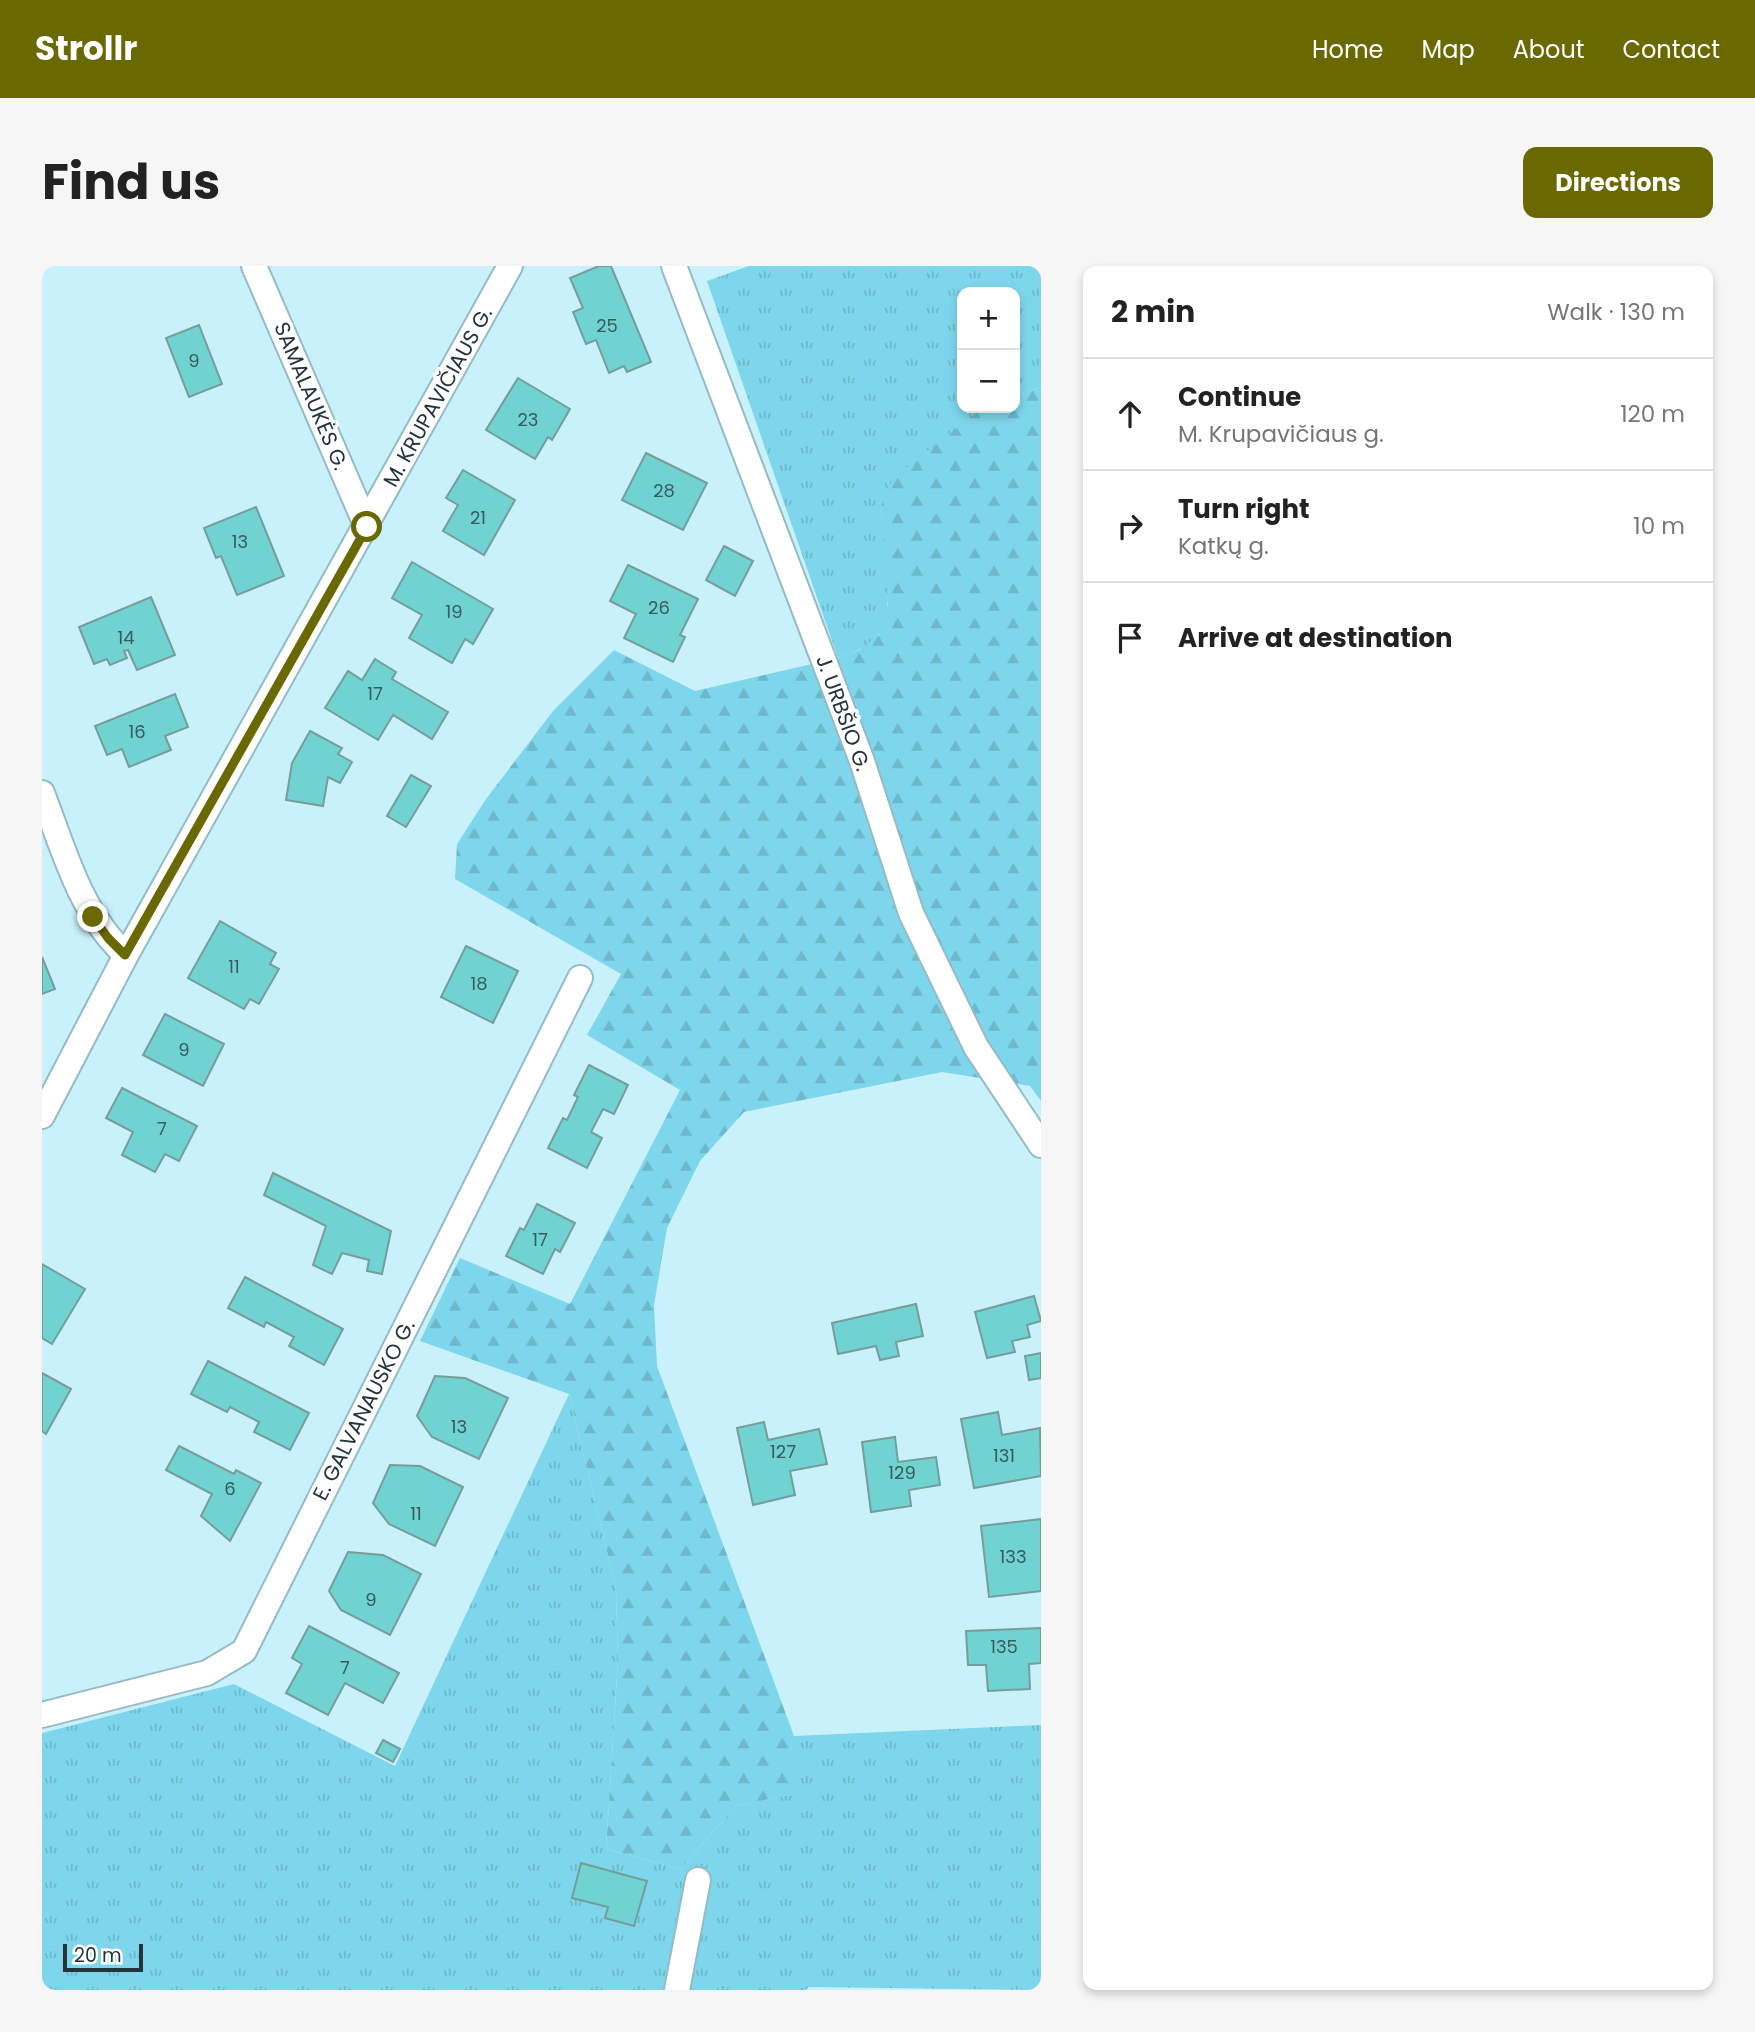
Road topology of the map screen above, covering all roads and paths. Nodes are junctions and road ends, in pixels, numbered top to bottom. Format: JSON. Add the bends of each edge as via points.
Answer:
{"nodes":[{"id":1,"x":254,"y":266,"type":"edge"},
{"id":2,"x":510,"y":266,"type":"edge"},
{"id":3,"x":674,"y":266,"type":"edge"},
{"id":4,"x":367,"y":527,"type":"junction"},
{"id":5,"x":42,"y":793,"type":"edge"},
{"id":6,"x":125,"y":955,"type":"junction"},
{"id":7,"x":580,"y":978,"type":"dead end"},
{"id":8,"x":42,"y":1116,"type":"edge"},
{"id":9,"x":1041,"y":1145,"type":"edge"},
{"id":10,"x":42,"y":1714,"type":"edge"},
{"id":11,"x":698,"y":1880,"type":"dead end"},
{"id":12,"x":677,"y":1990,"type":"edge"}],
"edges":[{"from":1,"to":4,"type":"street","name":"SAMALAUKĖS G."},
{"from":2,"to":4,"type":"street","name":"M. KRUPAVIČIAUS G."},
{"from":3,"to":9,"type":"street","name":"J. URBŠIO G.","via":[[862,761],[911,913],[976,1047]]},
{"from":4,"to":6,"type":"street","name":"M. KRUPAVIČIAUS G."},
{"from":5,"to":6,"type":"street","via":[[93,917]]},
{"from":6,"to":8,"type":"street","name":"M. KRUPAVIČIAUS G."},
{"from":7,"to":10,"type":"street","name":"E. GALVANAUSKO G.","via":[[244,1651],[207,1673]]},
{"from":11,"to":12,"type":"street"}]}
